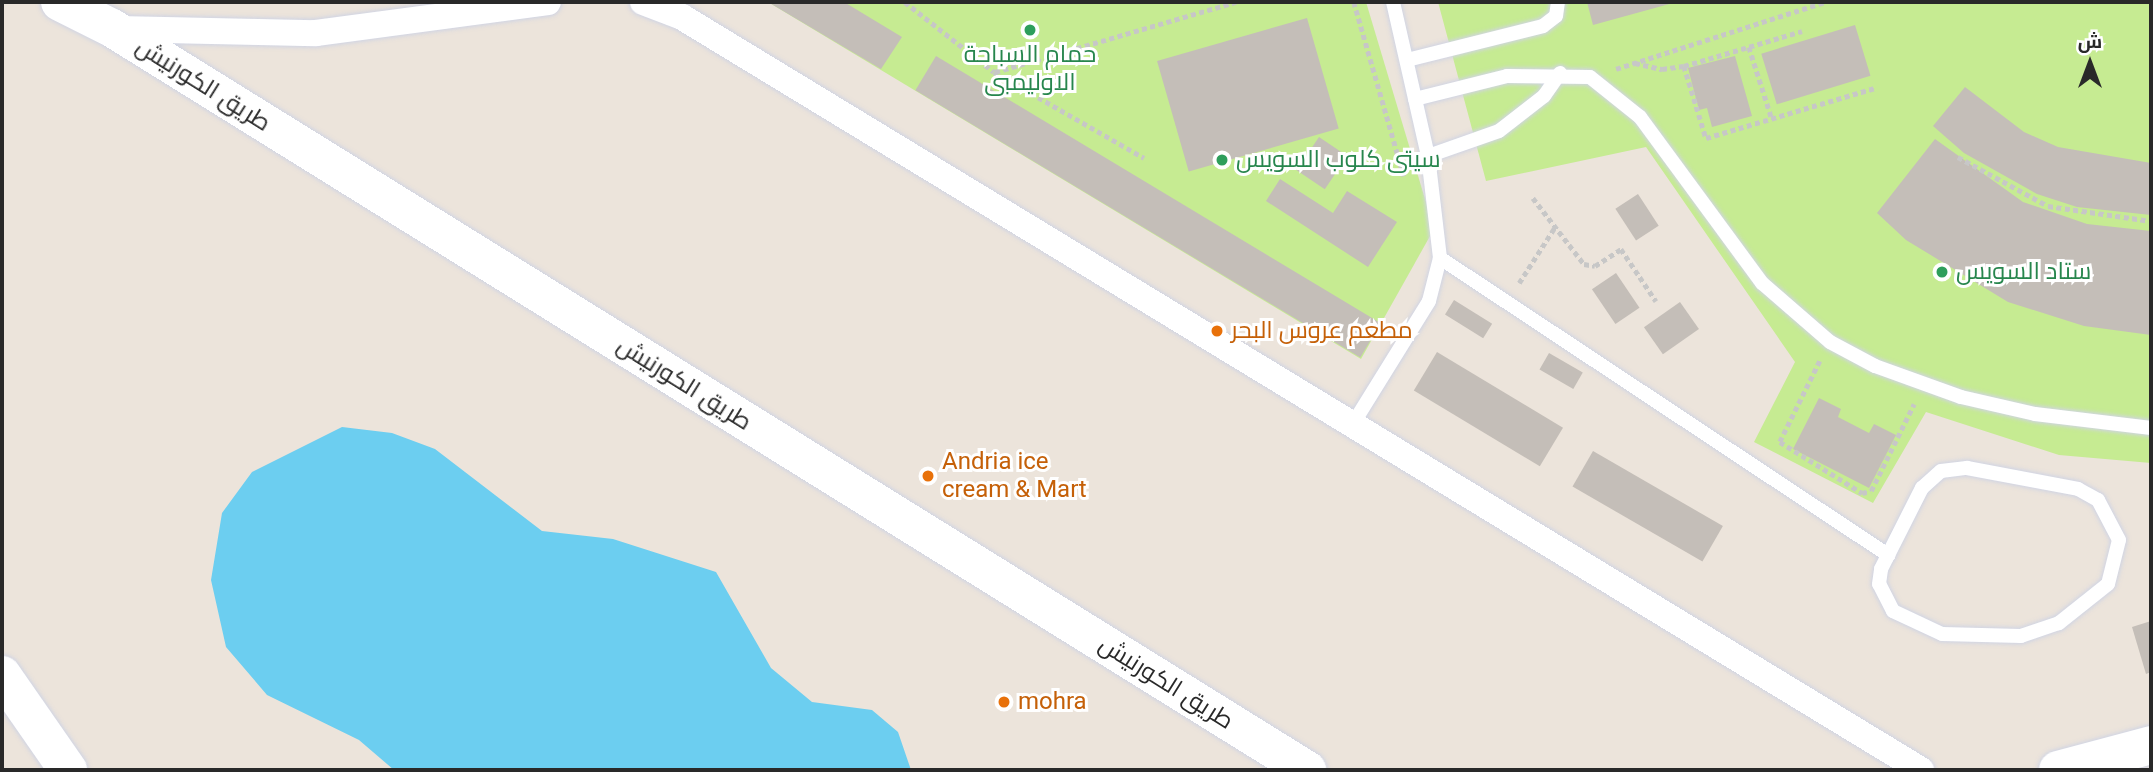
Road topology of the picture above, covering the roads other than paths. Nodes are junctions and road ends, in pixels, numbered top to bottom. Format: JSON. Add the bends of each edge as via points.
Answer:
{"nodes":[{"id":1,"x":60,"y":2,"type":"edge"},
{"id":2,"x":548,"y":2,"type":"edge"},
{"id":3,"x":643,"y":2,"type":"edge"},
{"id":4,"x":1393,"y":2,"type":"edge"},
{"id":5,"x":1558,"y":2,"type":"edge"},
{"id":6,"x":415,"y":10,"type":"edge"},
{"id":7,"x":113,"y":28,"type":"junction"},
{"id":8,"x":1407,"y":60,"type":"junction"},
{"id":9,"x":1560,"y":73,"type":"junction"},
{"id":10,"x":1415,"y":99,"type":"junction"},
{"id":11,"x":1427,"y":156,"type":"junction"},
{"id":12,"x":1440,"y":258,"type":"junction"},
{"id":13,"x":1351,"y":426,"type":"junction"},
{"id":14,"x":2151,"y":428,"type":"edge"},
{"id":15,"x":1888,"y":555,"type":"junction"},
{"id":16,"x":2,"y":675,"type":"edge"},
{"id":17,"x":2151,"y":745,"type":"edge"},
{"id":18,"x":68,"y":770,"type":"edge"},
{"id":19,"x":1307,"y":770,"type":"edge"},
{"id":20,"x":1922,"y":770,"type":"edge"},
{"id":21,"x":2058,"y":770,"type":"edge"}],
"edges":[{"from":1,"to":7,"type":"main road","name":"طريق الكورنيش"},
{"from":2,"to":6,"type":"street"},
{"from":3,"to":13,"type":"street","via":[[682,17]]},
{"from":4,"to":8,"type":"lane"},
{"from":5,"to":8,"type":"lane","via":[[1556,16],[1543,26]]},
{"from":6,"to":7,"type":"street","via":[[260,36]]},
{"from":7,"to":19,"type":"main road","name":"طريق الكورنيش"},
{"from":8,"to":10,"type":"lane"},
{"from":9,"to":10,"type":"lane","via":[[1507,76]]},
{"from":9,"to":11,"type":"lane","via":[[1544,96],[1499,131]]},
{"from":9,"to":14,"type":"lane","via":[[1591,77],[1640,117],[1762,283],[1830,342],[1923,384],[2035,414]]},
{"from":10,"to":11,"type":"lane"},
{"from":11,"to":12,"type":"lane"},
{"from":12,"to":13,"type":"lane","via":[[1429,301]]},
{"from":12,"to":15,"type":"lane"},
{"from":13,"to":20,"type":"street"},
{"from":15,"to":15,"type":"lane","via":[[1922,488],[1954,468],[2078,489],[2098,500],[2119,540],[2108,584],[2091,600],[2059,622],[1982,640],[1942,634],[1893,611],[1879,584]]},
{"from":16,"to":18,"type":"main road"},
{"from":17,"to":21,"type":"main road"}]}
